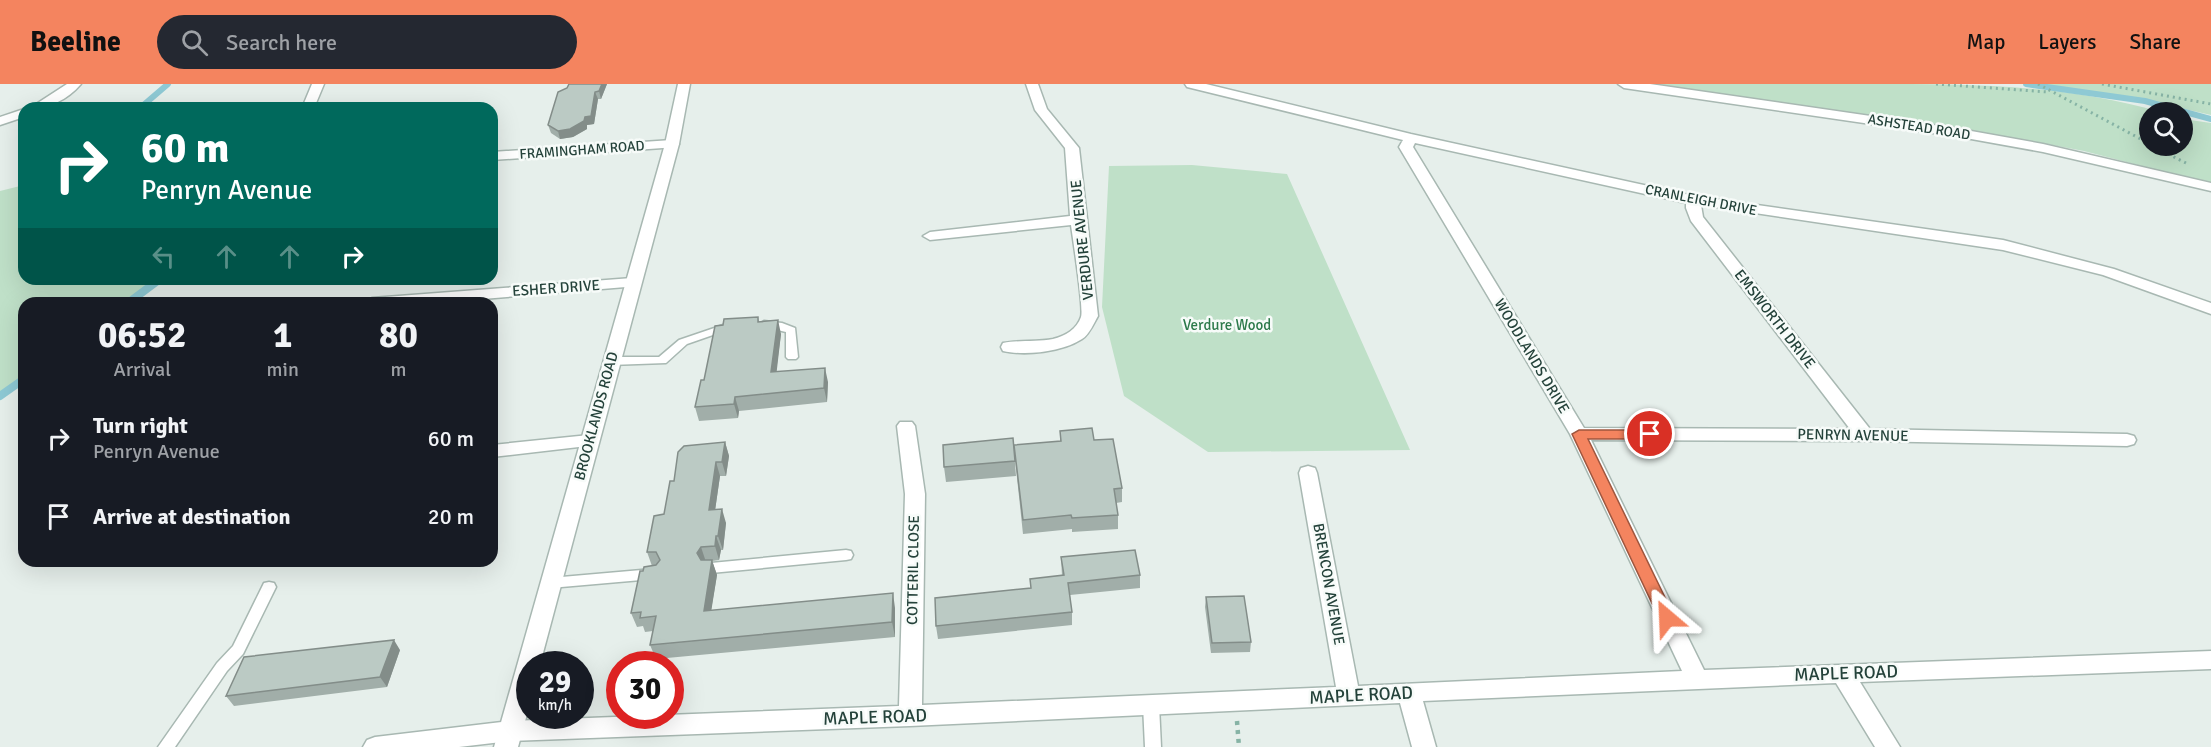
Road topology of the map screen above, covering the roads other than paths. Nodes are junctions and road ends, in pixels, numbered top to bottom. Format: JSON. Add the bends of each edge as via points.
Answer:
{"nodes":[{"id":1,"x":75,"y":84,"type":"edge"},
{"id":2,"x":318,"y":84,"type":"edge"},
{"id":3,"x":684,"y":84,"type":"edge"},
{"id":4,"x":1032,"y":84,"type":"edge"},
{"id":5,"x":1191,"y":84,"type":"edge"},
{"id":6,"x":1624,"y":84,"type":"edge"},
{"id":7,"x":49,"y":102,"type":"edge"},
{"id":8,"x":310,"y":102,"type":"edge"},
{"id":9,"x":18,"y":115,"type":"edge"},
{"id":10,"x":0,"y":122,"type":"edge"},
{"id":11,"x":1411,"y":138,"type":"junction"},
{"id":12,"x":672,"y":144,"type":"junction"},
{"id":13,"x":498,"y":156,"type":"edge"},
{"id":14,"x":2211,"y":187,"type":"edge"},
{"id":15,"x":1694,"y":200,"type":"junction"},
{"id":16,"x":1078,"y":220,"type":"junction"},
{"id":17,"x":930,"y":236,"type":"dead end"},
{"id":18,"x":632,"y":283,"type":"junction"},
{"id":19,"x":450,"y":297,"type":"edge"},
{"id":20,"x":2211,"y":309,"type":"edge"},
{"id":21,"x":1010,"y":347,"type":"dead end"},
{"id":22,"x":792,"y":357,"type":"dead end"},
{"id":23,"x":610,"y":362,"type":"junction"},
{"id":24,"x":906,"y":426,"type":"dead end"},
{"id":25,"x":1579,"y":434,"type":"junction"},
{"id":26,"x":1865,"y":435,"type":"junction"},
{"id":27,"x":2127,"y":440,"type":"dead end"},
{"id":28,"x":589,"y":441,"type":"junction"},
{"id":29,"x":498,"y":450,"type":"edge"},
{"id":30,"x":1308,"y":473,"type":"dead end"},
{"id":31,"x":846,"y":555,"type":"dead end"},
{"id":32,"x":711,"y":568,"type":"edge"},
{"id":33,"x":656,"y":573,"type":"edge"},
{"id":34,"x":550,"y":584,"type":"junction"},
{"id":35,"x":269,"y":587,"type":"dead end"},
{"id":36,"x":2211,"y":660,"type":"edge"},
{"id":37,"x":1842,"y":673,"type":"junction"},
{"id":38,"x":1697,"y":679,"type":"junction"},
{"id":39,"x":1409,"y":693,"type":"junction"},
{"id":40,"x":1349,"y":696,"type":"junction"},
{"id":41,"x":1151,"y":705,"type":"junction"},
{"id":42,"x":910,"y":716,"type":"junction"},
{"id":43,"x":508,"y":739,"type":"edge"},
{"id":44,"x":166,"y":747,"type":"edge"},
{"id":45,"x":375,"y":747,"type":"edge"},
{"id":46,"x":1153,"y":747,"type":"edge"},
{"id":47,"x":1424,"y":747,"type":"edge"},
{"id":48,"x":1888,"y":747,"type":"edge"}],
"edges":[{"from":1,"to":7,"type":"street"},
{"from":2,"to":8,"type":"street"},
{"from":3,"to":12,"type":"street","name":"BROOKLANDS ROAD"},
{"from":4,"to":16,"type":"street","name":"VERDURE AVENUE","via":[[1041,110],[1072,148]]},
{"from":5,"to":11,"type":"street","name":"CRANLEIGH DRIVE"},
{"from":6,"to":14,"type":"street","name":"ASHSTEAD ROAD","via":[[1960,133]]},
{"from":9,"to":10,"type":"street"},
{"from":11,"to":15,"type":"street","name":"CRANLEIGH DRIVE"},
{"from":11,"to":25,"type":"street","name":"WOODLANDS DRIVE","via":[[1406,147]]},
{"from":12,"to":13,"type":"street","name":"FRAMINGHAM ROAD"},
{"from":12,"to":18,"type":"street","name":"BROOKLANDS ROAD"},
{"from":15,"to":20,"type":"street","name":"CRANLEIGH DRIVE","via":[[2003,245],[2104,270]]},
{"from":15,"to":26,"type":"street","name":"EMSWORTH DRIVE","via":[[1696,218]]},
{"from":16,"to":17,"type":"street"},
{"from":16,"to":21,"type":"street","name":"VERDURE AVENUE","via":[[1090,316],[1078,335],[1059,343]]},
{"from":18,"to":19,"type":"street","name":"ESHER DRIVE"},
{"from":18,"to":23,"type":"street","name":"BROOKLANDS ROAD"},
{"from":22,"to":23,"type":"lane","via":[[791,330],[768,324],[698,335],[662,360]]},
{"from":23,"to":28,"type":"street","name":"BROOKLANDS ROAD"},
{"from":24,"to":42,"type":"street","name":"COTTERIL CLOSE","via":[[915,494]]},
{"from":25,"to":26,"type":"street","name":"PENRYN AVENUE"},
{"from":25,"to":38,"type":"street","name":"WOODLANDS DRIVE"},
{"from":26,"to":27,"type":"street","name":"PENRYN AVENUE"},
{"from":28,"to":29,"type":"street"},
{"from":28,"to":34,"type":"street","name":"BROOKLANDS ROAD"},
{"from":30,"to":40,"type":"street","name":"BRENCON AVENUE"},
{"from":31,"to":32,"type":"lane"},
{"from":33,"to":34,"type":"lane"},
{"from":34,"to":43,"type":"street","name":"BROOKLANDS ROAD"},
{"from":35,"to":44,"type":"lane","via":[[238,650]]},
{"from":36,"to":37,"type":"street","name":"MAPLE ROAD"},
{"from":37,"to":38,"type":"street","name":"MAPLE ROAD"},
{"from":37,"to":48,"type":"street"},
{"from":38,"to":39,"type":"street","name":"MAPLE ROAD"},
{"from":39,"to":40,"type":"street","name":"MAPLE ROAD"},
{"from":39,"to":47,"type":"street"},
{"from":40,"to":41,"type":"street","name":"MAPLE ROAD"},
{"from":41,"to":42,"type":"street","name":"MAPLE ROAD"},
{"from":41,"to":46,"type":"lane"},
{"from":42,"to":43,"type":"street","name":"MAPLE ROAD"},
{"from":43,"to":45,"type":"street","name":"MAPLE ROAD"}]}
